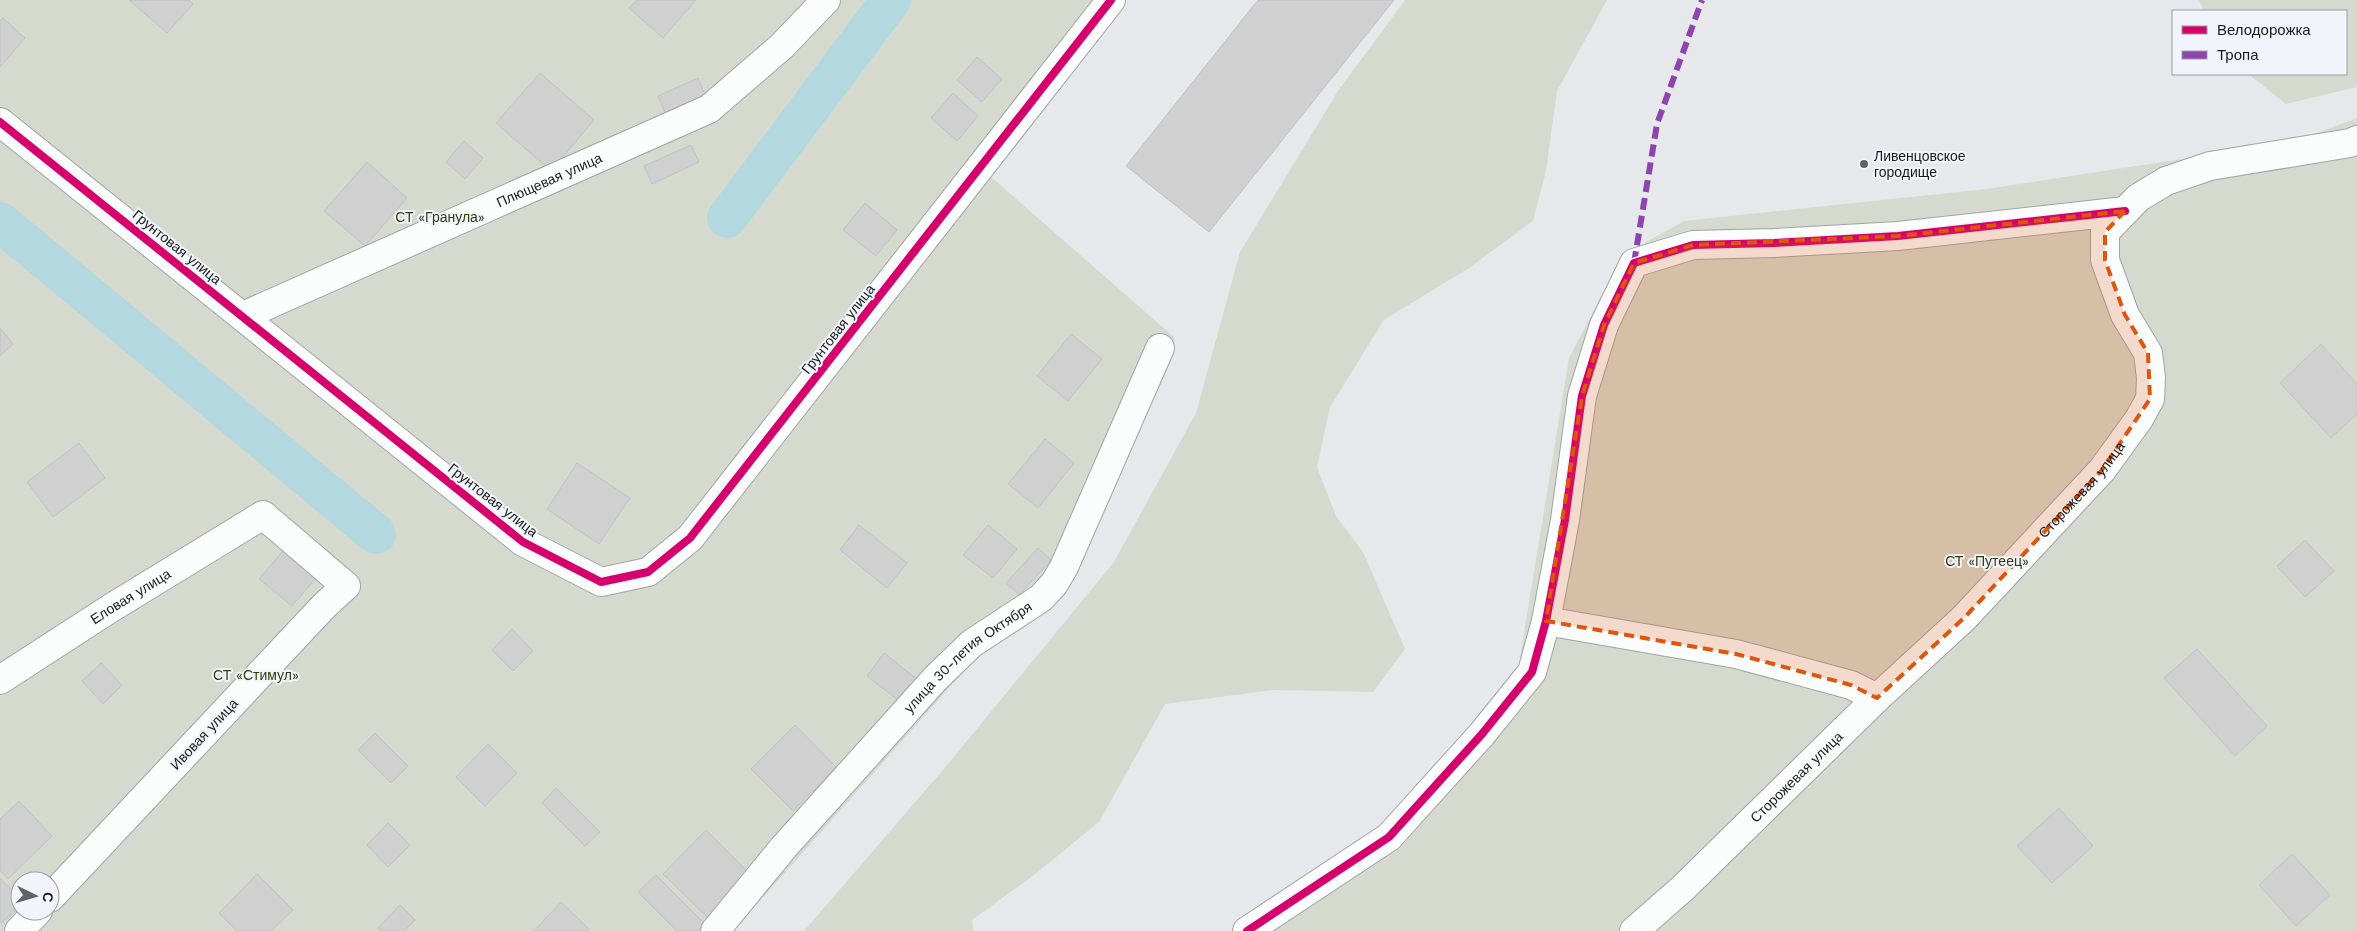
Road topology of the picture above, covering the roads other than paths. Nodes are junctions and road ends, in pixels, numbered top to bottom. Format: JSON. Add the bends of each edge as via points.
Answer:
{"nodes":[{"id":1,"x":826,"y":0,"type":"edge"},
{"id":2,"x":1111,"y":0,"type":"edge"},
{"id":3,"x":0,"y":122,"type":"edge"},
{"id":4,"x":2357,"y":140,"type":"edge"},
{"id":5,"x":2125,"y":211,"type":"junction"},
{"id":6,"x":243,"y":316,"type":"junction"},
{"id":7,"x":1160,"y":348,"type":"dead end"},
{"id":8,"x":263,"y":515,"type":"joint"},
{"id":9,"x":1546,"y":621,"type":"junction"},
{"id":10,"x":0,"y":680,"type":"edge"},
{"id":11,"x":1877,"y":698,"type":"junction"},
{"id":12,"x":60,"y":887,"type":"edge"},
{"id":13,"x":28,"y":921,"type":"edge"},
{"id":14,"x":19,"y":931,"type":"edge"},
{"id":15,"x":715,"y":931,"type":"edge"},
{"id":16,"x":1246,"y":931,"type":"edge"},
{"id":17,"x":1634,"y":931,"type":"edge"}],
"edges":[{"from":1,"to":6,"type":"street","name":"Плющевая улица","via":[[782,46],[710,109]]},
{"from":2,"to":6,"type":"street","name":"Грунтовая улица","via":[[690,538],[648,572],[601,582],[523,542]]},
{"from":3,"to":6,"type":"street","name":"Грунтовая улица"},
{"from":4,"to":5,"type":"street","name":"Сторожевая улица","via":[[2210,166],[2166,180],[2138,198]]},
{"from":5,"to":9,"type":"street","via":[[1898,236],[1693,245],[1634,263],[1604,325],[1582,396],[1565,520]]},
{"from":5,"to":11,"type":"street","name":"Сторожевая улица","via":[[2105,232],[2105,260],[2125,315],[2148,353],[2152,378],[2150,399],[2102,470],[1964,618]]},
{"from":7,"to":15,"type":"street","name":"улица 30-летия Октября","via":[[1054,584],[1042,598],[971,644],[935,679],[784,847]]},
{"from":8,"to":10,"type":"street","name":"Еловая улица"},
{"from":8,"to":12,"type":"street","name":"Ивовая улица","via":[[346,586]]},
{"from":9,"to":11,"type":"street","via":[[1736,654],[1851,685]]},
{"from":9,"to":16,"type":"street","via":[[1532,672],[1482,734],[1389,837]]},
{"from":11,"to":17,"type":"street","name":"Сторожевая улица"},
{"from":13,"to":14,"type":"street"}]}
